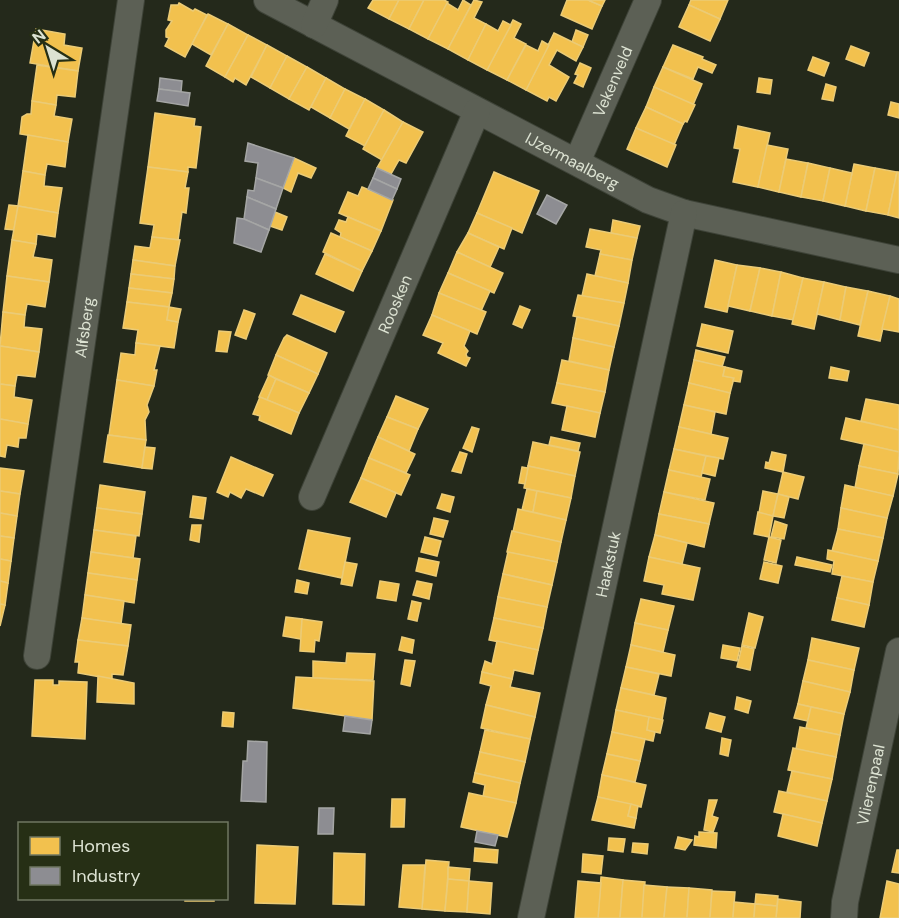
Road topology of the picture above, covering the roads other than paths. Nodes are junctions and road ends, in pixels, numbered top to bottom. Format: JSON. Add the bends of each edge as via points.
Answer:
{"nodes":[{"id":1,"x":131,"y":0,"type":"edge"},
{"id":2,"x":267,"y":0,"type":"edge"},
{"id":3,"x":325,"y":0,"type":"edge"},
{"id":4,"x":648,"y":0,"type":"edge"},
{"id":5,"x":314,"y":25,"type":"junction"},
{"id":6,"x":477,"y":111,"type":"junction"},
{"id":7,"x":577,"y":162,"type":"junction"},
{"id":8,"x":684,"y":213,"type":"junction"},
{"id":9,"x":899,"y":260,"type":"edge"},
{"id":10,"x":312,"y":497,"type":"dead end"},
{"id":11,"x":899,"y":651,"type":"edge"},
{"id":12,"x":37,"y":656,"type":"dead end"},
{"id":13,"x":531,"y":918,"type":"edge"},
{"id":14,"x":844,"y":918,"type":"edge"}],
"edges":[{"from":1,"to":12,"type":"street","name":"Alfsberg"},
{"from":2,"to":5,"type":"street","name":"IJzermaalberg"},
{"from":3,"to":5,"type":"street"},
{"from":4,"to":7,"type":"street","name":"Vekenveld"},
{"from":5,"to":6,"type":"street","name":"IJzermaalberg"},
{"from":6,"to":7,"type":"street","name":"IJzermaalberg"},
{"from":6,"to":10,"type":"street","name":"Roosken"},
{"from":7,"to":8,"type":"street","name":"IJzermaalberg","via":[[648,200]]},
{"from":8,"to":9,"type":"street","name":"IJzermaalberg"},
{"from":8,"to":13,"type":"street","name":"Haakstuk"},
{"from":11,"to":14,"type":"street","name":"Vlierenpaal"}]}
